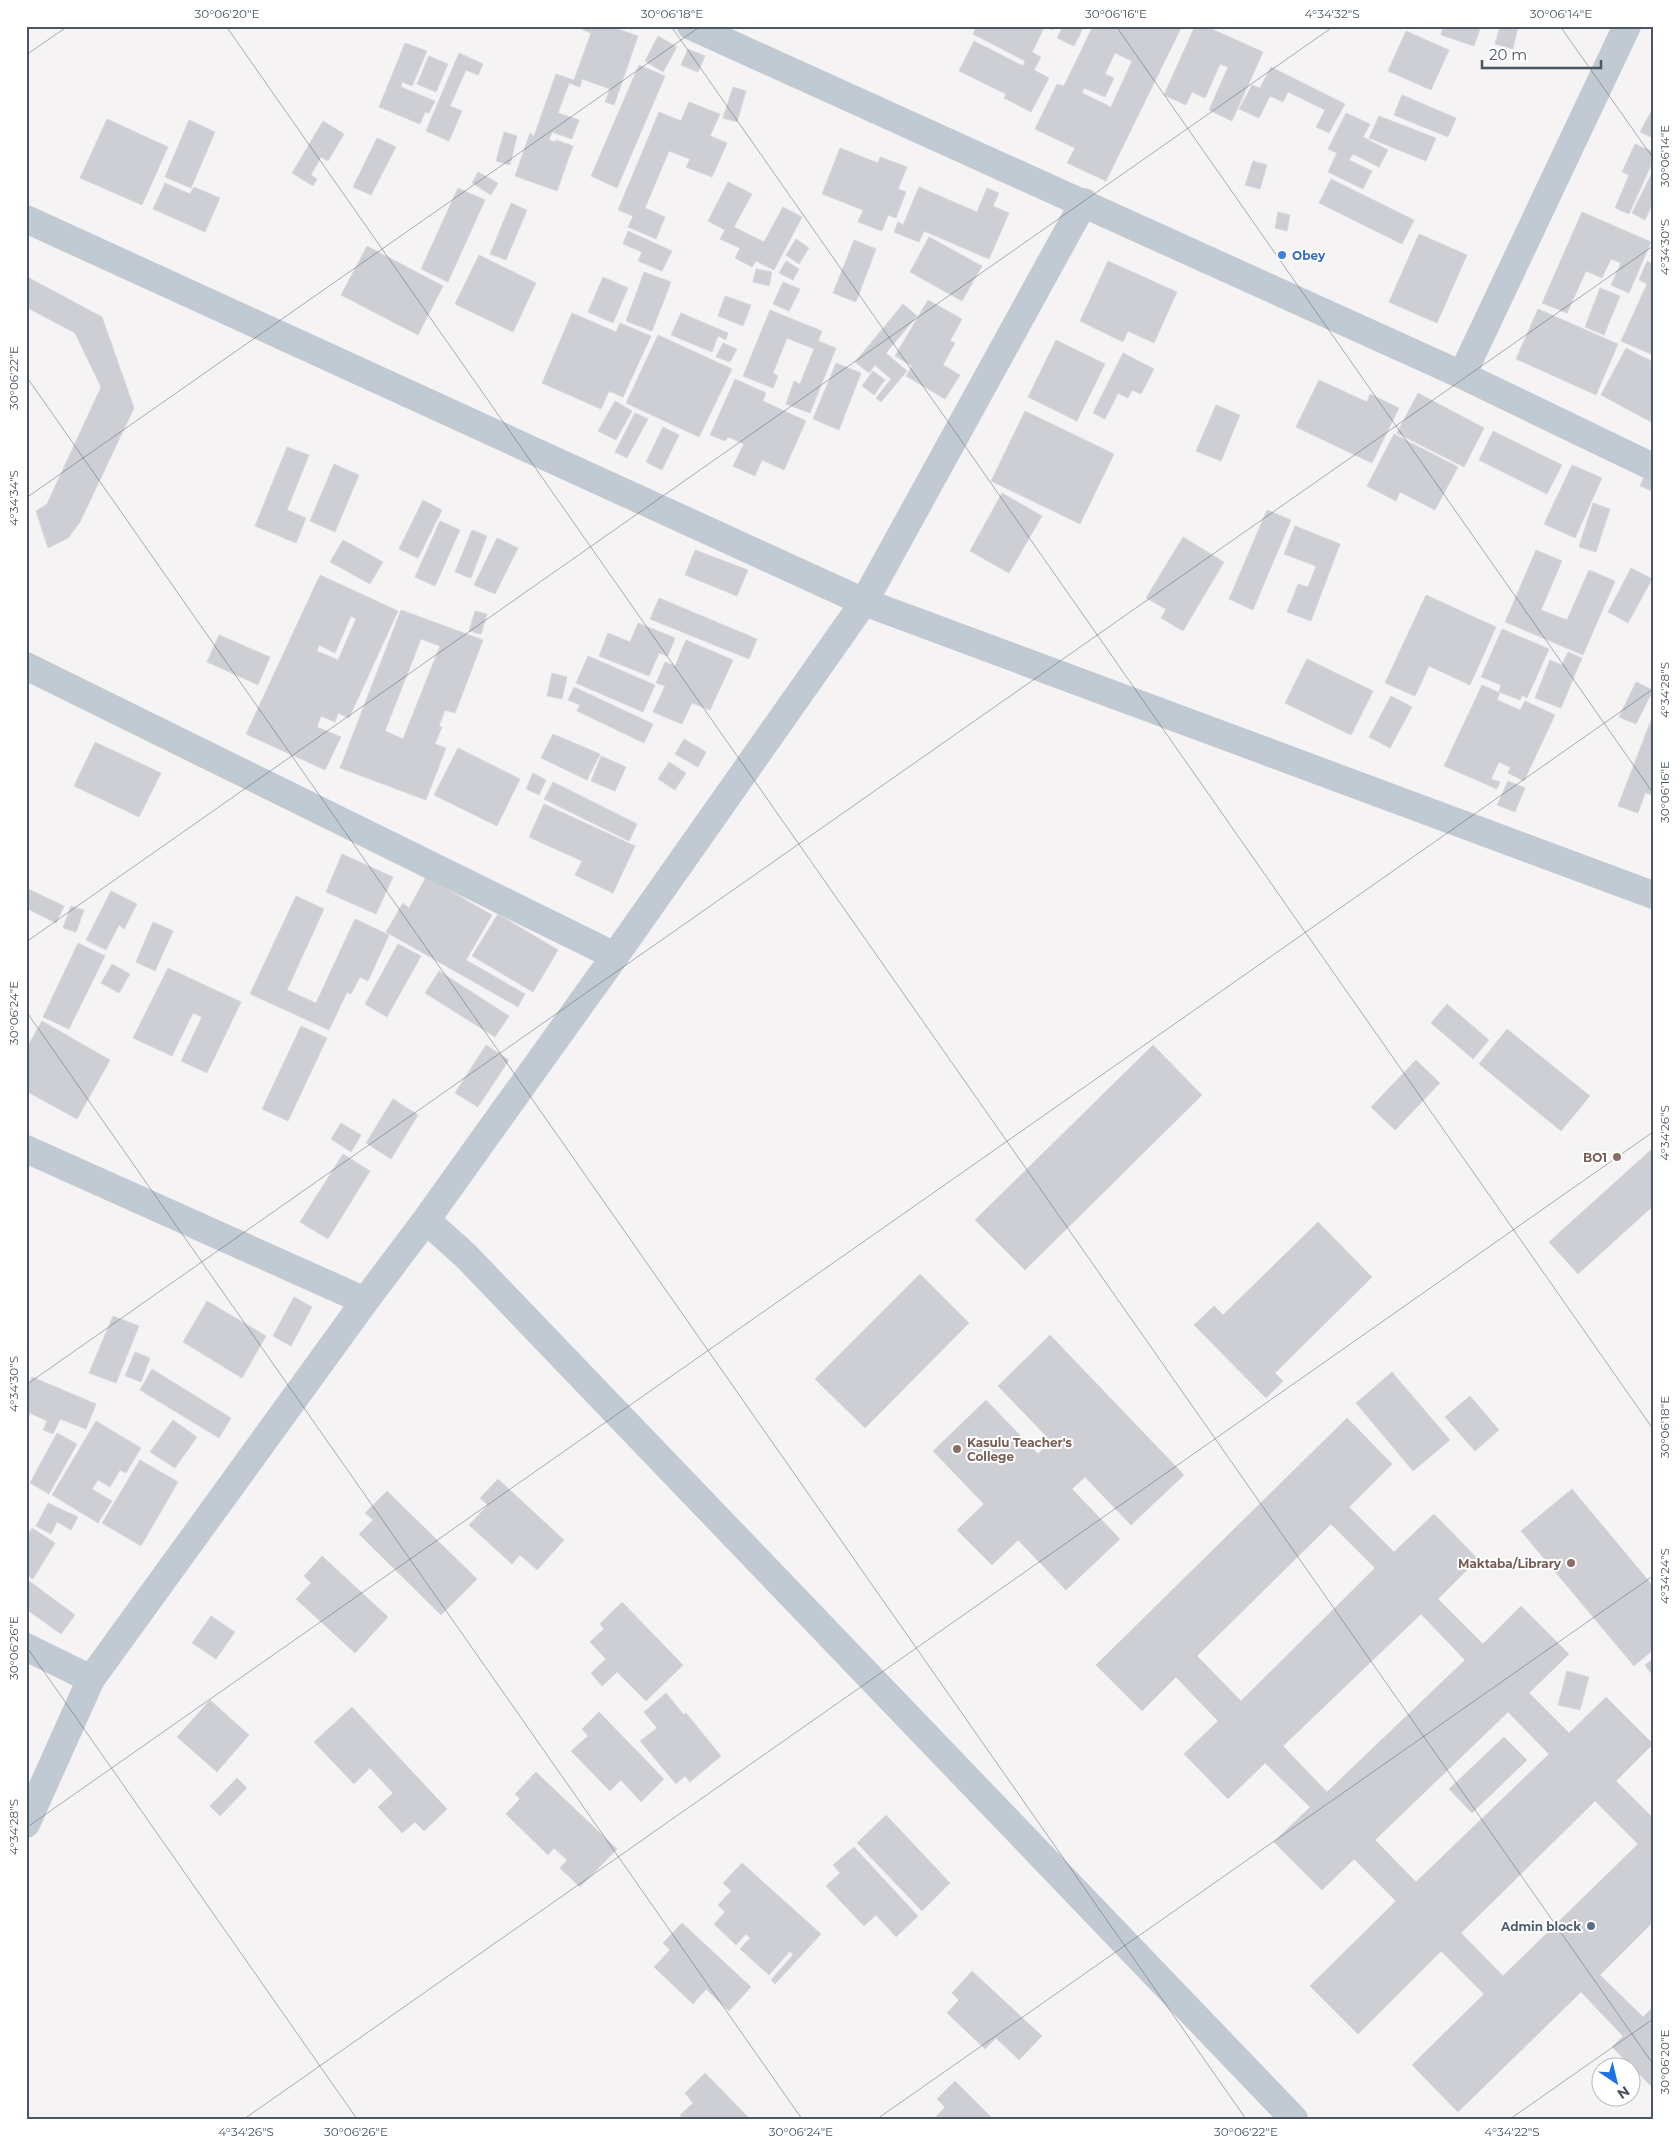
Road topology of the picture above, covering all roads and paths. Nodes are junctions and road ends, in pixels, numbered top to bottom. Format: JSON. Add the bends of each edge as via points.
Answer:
{"nodes":[{"id":1,"x":691,"y":26,"type":"edge"},
{"id":2,"x":1627,"y":26,"type":"edge"},
{"id":3,"x":1084,"y":202,"type":"junction"},
{"id":4,"x":26,"y":218,"type":"edge"},
{"id":5,"x":1462,"y":374,"type":"junction"},
{"id":6,"x":1653,"y":467,"type":"edge"},
{"id":7,"x":864,"y":602,"type":"junction"},
{"id":8,"x":26,"y":666,"type":"edge"},
{"id":9,"x":1653,"y":895,"type":"edge"},
{"id":10,"x":615,"y":956,"type":"junction"},
{"id":11,"x":26,"y":1149,"type":"edge"},
{"id":12,"x":426,"y":1220,"type":"junction"},
{"id":13,"x":365,"y":1301,"type":"junction"},
{"id":14,"x":26,"y":1647,"type":"edge"},
{"id":15,"x":91,"y":1679,"type":"junction"},
{"id":16,"x":26,"y":1824,"type":"edge"},
{"id":17,"x":1294,"y":2119,"type":"edge"}],
"edges":[{"from":1,"to":3,"type":"street"},
{"from":2,"to":5,"type":"street"},
{"from":3,"to":5,"type":"street"},
{"from":3,"to":7,"type":"street"},
{"from":4,"to":7,"type":"street"},
{"from":5,"to":6,"type":"street"},
{"from":7,"to":9,"type":"street"},
{"from":7,"to":10,"type":"street"},
{"from":8,"to":10,"type":"street"},
{"from":10,"to":12,"type":"street"},
{"from":11,"to":13,"type":"street"},
{"from":12,"to":13,"type":"street"},
{"from":12,"to":17,"type":"street","via":[[473,1263]]},
{"from":13,"to":15,"type":"street"},
{"from":14,"to":15,"type":"street"},
{"from":15,"to":16,"type":"street"}]}
